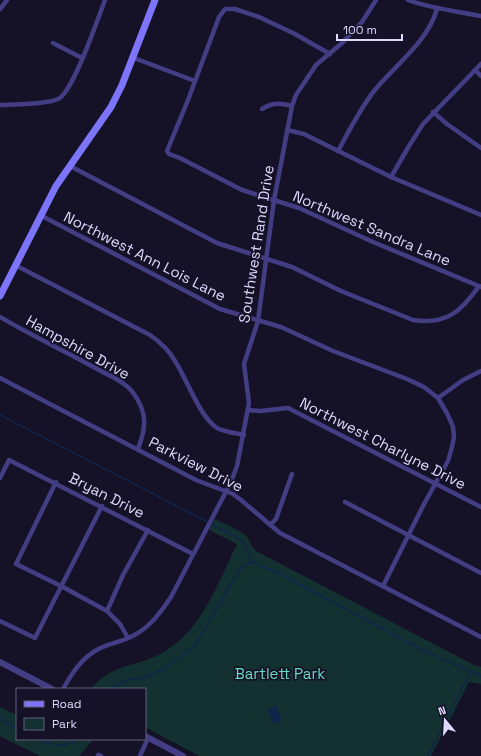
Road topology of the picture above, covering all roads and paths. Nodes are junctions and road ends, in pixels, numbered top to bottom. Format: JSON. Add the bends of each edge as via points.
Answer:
{"nodes":[{"id":1,"x":7,"y":0,"type":"edge"},
{"id":2,"x":105,"y":0,"type":"edge"},
{"id":3,"x":155,"y":0,"type":"edge"},
{"id":4,"x":376,"y":0,"type":"edge"},
{"id":5,"x":408,"y":0,"type":"edge"},
{"id":6,"x":0,"y":8,"type":"edge"},
{"id":7,"x":437,"y":9,"type":"junction"},
{"id":8,"x":481,"y":16,"type":"edge"},
{"id":9,"x":53,"y":43,"type":"dead end"},
{"id":10,"x":330,"y":54,"type":"junction"},
{"id":11,"x":82,"y":58,"type":"junction"},
{"id":12,"x":134,"y":58,"type":"junction"},
{"id":13,"x":481,"y":64,"type":"edge"},
{"id":14,"x":475,"y":70,"type":"junction"},
{"id":15,"x":481,"y":76,"type":"edge"},
{"id":16,"x":195,"y":81,"type":"junction"},
{"id":17,"x":0,"y":105,"type":"edge"},
{"id":18,"x":292,"y":106,"type":"junction"},
{"id":19,"x":262,"y":109,"type":"dead end"},
{"id":20,"x":433,"y":112,"type":"junction"},
{"id":21,"x":287,"y":130,"type":"junction"},
{"id":22,"x":481,"y":148,"type":"edge"},
{"id":23,"x":338,"y":151,"type":"junction"},
{"id":24,"x":70,"y":166,"type":"junction"},
{"id":25,"x":391,"y":177,"type":"junction"},
{"id":26,"x":274,"y":200,"type":"junction"},
{"id":27,"x":40,"y":215,"type":"junction"},
{"id":28,"x":481,"y":215,"type":"edge"},
{"id":29,"x":266,"y":258,"type":"junction"},
{"id":30,"x":15,"y":265,"type":"junction"},
{"id":31,"x":480,"y":286,"type":"edge"},
{"id":32,"x":0,"y":296,"type":"edge"},
{"id":33,"x":0,"y":317,"type":"edge"},
{"id":34,"x":258,"y":321,"type":"junction"},
{"id":35,"x":481,"y":370,"type":"edge"},
{"id":36,"x":0,"y":378,"type":"edge"},
{"id":37,"x":438,"y":398,"type":"junction"},
{"id":38,"x":248,"y":410,"type":"junction"},
{"id":39,"x":244,"y":435,"type":"junction"},
{"id":40,"x":138,"y":449,"type":"junction"},
{"id":41,"x":292,"y":474,"type":"dead end"},
{"id":42,"x":0,"y":478,"type":"edge"},
{"id":43,"x":56,"y":482,"type":"junction"},
{"id":44,"x":436,"y":484,"type":"junction"},
{"id":45,"x":226,"y":491,"type":"junction"},
{"id":46,"x":345,"y":502,"type":"dead end"},
{"id":47,"x":102,"y":506,"type":"junction"},
{"id":48,"x":481,"y":508,"type":"edge"},
{"id":49,"x":270,"y":525,"type":"junction"},
{"id":50,"x":148,"y":530,"type":"junction"},
{"id":51,"x":409,"y":536,"type":"junction"},
{"id":52,"x":193,"y":554,"type":"junction"},
{"id":53,"x":481,"y":572,"type":"edge"},
{"id":54,"x":61,"y":586,"type":"junction"},
{"id":55,"x":383,"y":586,"type":"junction"},
{"id":56,"x":107,"y":611,"type":"junction"},
{"id":57,"x":0,"y":621,"type":"edge"},
{"id":58,"x":481,"y":637,"type":"edge"},
{"id":59,"x":128,"y":638,"type":"junction"},
{"id":60,"x":0,"y":662,"type":"edge"},
{"id":61,"x":50,"y":688,"type":"edge"},
{"id":62,"x":64,"y":688,"type":"edge"},
{"id":63,"x":147,"y":737,"type":"edge"},
{"id":64,"x":146,"y":740,"type":"edge"},
{"id":65,"x":140,"y":756,"type":"edge"},
{"id":66,"x":183,"y":756,"type":"edge"}],
"edges":[{"from":1,"to":6,"type":"street"},
{"from":2,"to":11,"type":"street"},
{"from":3,"to":12,"type":"main road"},
{"from":4,"to":10,"type":"street","name":"Southwest Rand Drive","via":[[362,22]]},
{"from":5,"to":7,"type":"street"},
{"from":7,"to":8,"type":"street"},
{"from":7,"to":23,"type":"street","via":[[421,40],[374,91]]},
{"from":9,"to":11,"type":"street"},
{"from":10,"to":16,"type":"street","via":[[295,34],[244,11],[235,8],[225,9]]},
{"from":10,"to":18,"type":"street","name":"Southwest Rand Drive","via":[[316,65],[305,80]]},
{"from":11,"to":17,"type":"street","via":[[67,92],[60,99],[51,102]]},
{"from":12,"to":16,"type":"street"},
{"from":12,"to":24,"type":"main road","via":[[111,107]]},
{"from":13,"to":14,"type":"street"},
{"from":14,"to":15,"type":"street"},
{"from":14,"to":20,"type":"street"},
{"from":16,"to":26,"type":"street","name":"Northwest Sandra Lane","via":[[167,151],[242,190]]},
{"from":18,"to":19,"type":"street","via":[[278,103]]},
{"from":18,"to":21,"type":"street","name":"Southwest Rand Drive"},
{"from":20,"to":22,"type":"street"},
{"from":20,"to":25,"type":"street"},
{"from":21,"to":23,"type":"street","via":[[304,134]]},
{"from":21,"to":26,"type":"street","name":"Southwest Rand Drive"},
{"from":23,"to":25,"type":"street"},
{"from":24,"to":27,"type":"main road"},
{"from":24,"to":29,"type":"street","via":[[217,243]]},
{"from":25,"to":28,"type":"street"},
{"from":26,"to":29,"type":"street","name":"Southwest Rand Drive"},
{"from":26,"to":31,"type":"street","name":"Northwest Sandra Lane","via":[[299,208]]},
{"from":27,"to":30,"type":"main road"},
{"from":27,"to":34,"type":"street","name":"Northwest Ann Lois Lane","via":[[220,309]]},
{"from":29,"to":31,"type":"street","via":[[292,267],[392,313],[426,322],[438,321],[462,308]]},
{"from":29,"to":34,"type":"street","name":"Southwest Rand Drive"},
{"from":30,"to":32,"type":"main road"},
{"from":30,"to":39,"type":"street","via":[[150,335],[168,350],[175,360],[210,421],[224,431]]},
{"from":33,"to":40,"type":"street","name":"Hampshire Drive","via":[[128,387],[140,404],[145,421],[144,434]]},
{"from":34,"to":37,"type":"street","name":"Northwest Ann Lois Lane","via":[[281,327],[333,351],[407,379]]},
{"from":34,"to":38,"type":"street","name":"Southwest Rand Drive","via":[[244,364]]},
{"from":35,"to":37,"type":"street"},
{"from":36,"to":40,"type":"street","name":"Parkview Drive"},
{"from":37,"to":44,"type":"street","via":[[454,427],[454,437],[448,461]]},
{"from":38,"to":39,"type":"street","name":"Southwest Rand Drive"},
{"from":38,"to":44,"type":"street","name":"Northwest Charlyne Drive","via":[[260,412],[288,408]]},
{"from":39,"to":45,"type":"street","name":"Southwest Rand Drive","via":[[235,473]]},
{"from":40,"to":45,"type":"street","name":"Parkview Drive","via":[[196,480]]},
{"from":41,"to":49,"type":"street","via":[[276,519]]},
{"from":42,"to":43,"type":"street","name":"Bryan Drive","via":[[9,460]]},
{"from":43,"to":47,"type":"street","name":"Bryan Drive"},
{"from":43,"to":54,"type":"street","via":[[16,564]]},
{"from":44,"to":48,"type":"street","name":"Northwest Charlyne Drive"},
{"from":44,"to":51,"type":"street"},
{"from":45,"to":49,"type":"street","name":"Parkview Drive","via":[[241,500]]},
{"from":45,"to":52,"type":"street","name":"Southwest Rand Drive"},
{"from":46,"to":51,"type":"street"},
{"from":47,"to":50,"type":"street","name":"Bryan Drive"},
{"from":47,"to":54,"type":"street"},
{"from":49,"to":55,"type":"street","name":"Parkview Drive","via":[[289,538]]},
{"from":50,"to":52,"type":"street","name":"Bryan Drive"},
{"from":50,"to":56,"type":"street"},
{"from":51,"to":53,"type":"street"},
{"from":51,"to":55,"type":"street"},
{"from":52,"to":59,"type":"street","name":"Southwest Rand Drive","via":[[160,613],[149,625]]},
{"from":54,"to":56,"type":"street"},
{"from":54,"to":57,"type":"street","via":[[35,638]]},
{"from":55,"to":58,"type":"street","name":"Parkview Drive"},
{"from":56,"to":59,"type":"street","via":[[120,624]]},
{"from":59,"to":62,"type":"street","name":"Southwest Rand Drive","via":[[94,651],[81,662]]},
{"from":60,"to":61,"type":"street"},
{"from":63,"to":66,"type":"street"},
{"from":64,"to":65,"type":"street"}]}
